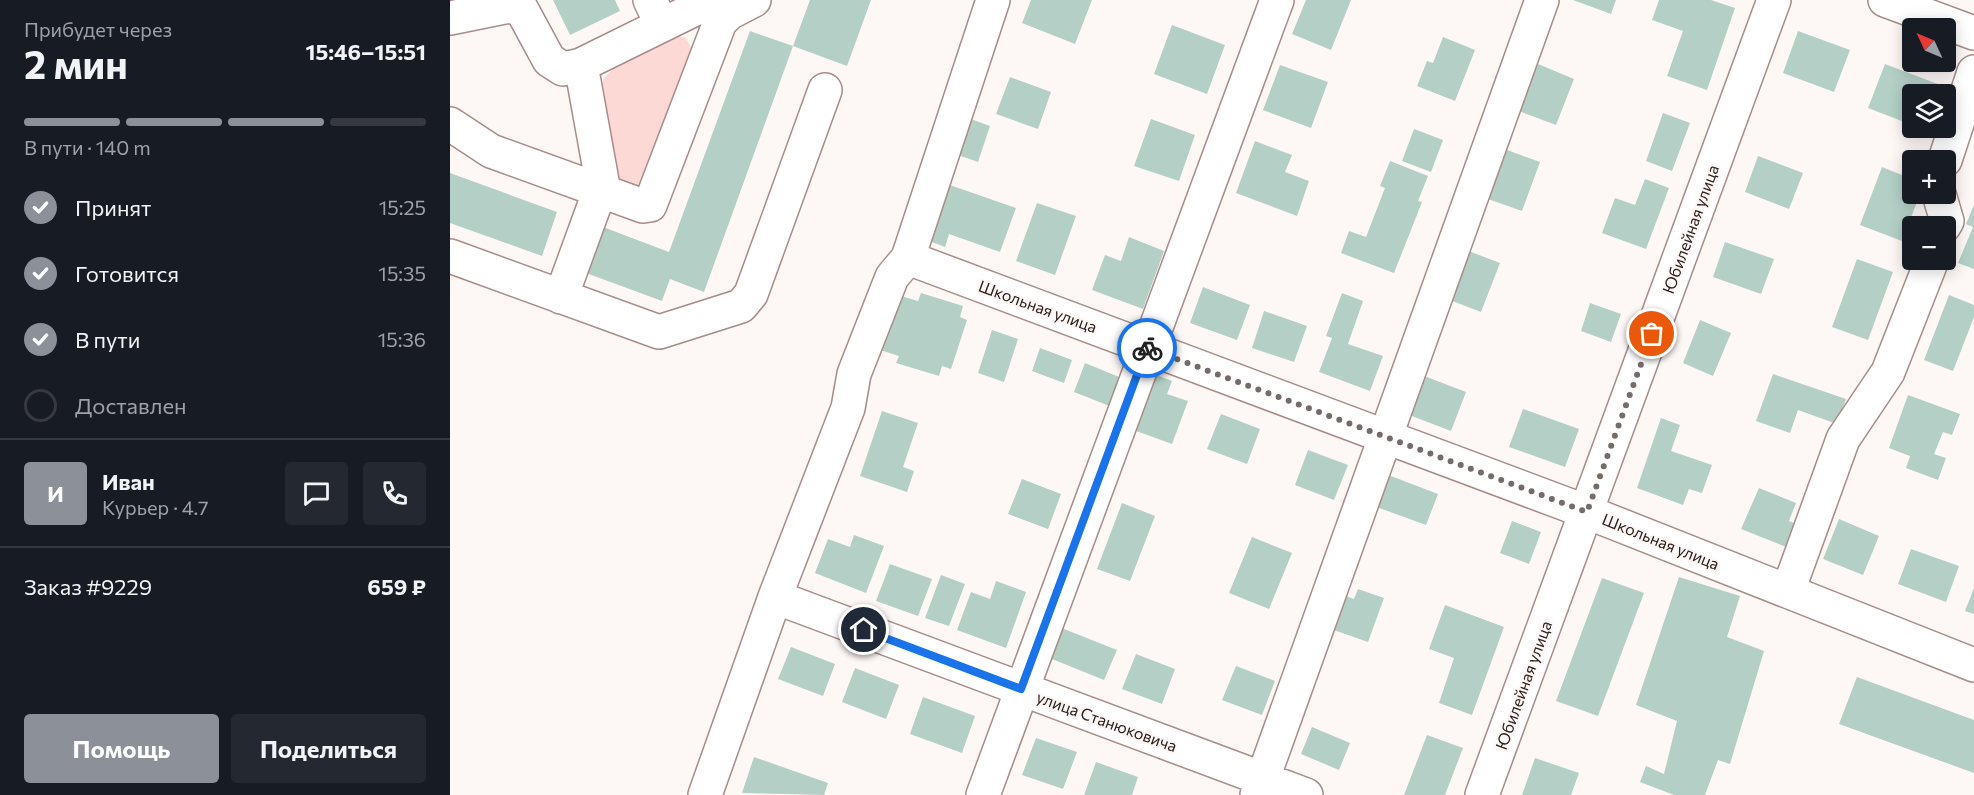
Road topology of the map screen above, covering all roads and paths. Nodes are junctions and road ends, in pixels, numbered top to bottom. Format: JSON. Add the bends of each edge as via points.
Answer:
{"nodes":[{"id":1,"x":713,"y":0,"type":"edge"},
{"id":2,"x":754,"y":0,"type":"edge"},
{"id":3,"x":993,"y":0,"type":"edge"},
{"id":4,"x":1277,"y":0,"type":"edge"},
{"id":5,"x":1542,"y":0,"type":"edge"},
{"id":6,"x":1774,"y":0,"type":"edge"},
{"id":7,"x":1885,"y":0,"type":"edge"},
{"id":8,"x":656,"y":12,"type":"edge"},
{"id":9,"x":450,"y":18,"type":"edge"},
{"id":10,"x":1974,"y":33,"type":"edge"},
{"id":11,"x":581,"y":65,"type":"junction"},
{"id":12,"x":1974,"y":72,"type":"edge"},
{"id":13,"x":825,"y":90,"type":"dead end"},
{"id":14,"x":450,"y":124,"type":"edge"},
{"id":15,"x":1948,"y":150,"type":"edge"},
{"id":16,"x":602,"y":191,"type":"junction"},
{"id":17,"x":450,"y":256,"type":"edge"},
{"id":18,"x":908,"y":258,"type":"junction"},
{"id":19,"x":1928,"y":270,"type":"edge"},
{"id":20,"x":561,"y":297,"type":"junction"},
{"id":21,"x":1147,"y":347,"type":"junction"},
{"id":22,"x":1384,"y":436,"type":"junction"},
{"id":23,"x":1587,"y":512,"type":"junction"},
{"id":24,"x":1788,"y":591,"type":"junction"},
{"id":25,"x":775,"y":597,"type":"junction"},
{"id":26,"x":1974,"y":665,"type":"edge"},
{"id":27,"x":1021,"y":689,"type":"junction"},
{"id":28,"x":1260,"y":787,"type":"edge"},
{"id":29,"x":705,"y":795,"type":"edge"},
{"id":30,"x":983,"y":795,"type":"edge"},
{"id":31,"x":1306,"y":795,"type":"edge"},
{"id":32,"x":1482,"y":795,"type":"edge"}],
"edges":[{"from":1,"to":8,"type":"street"},
{"from":2,"to":16,"type":"street","via":[[720,22],[652,204],[643,206]]},
{"from":3,"to":18,"type":"street"},
{"from":4,"to":21,"type":"street"},
{"from":5,"to":22,"type":"street"},
{"from":6,"to":23,"type":"street","name":"Юбилейная улица"},
{"from":7,"to":10,"type":"street"},
{"from":8,"to":11,"type":"street"},
{"from":9,"to":11,"type":"street","via":[[516,7],[526,12],[553,64],[563,69]]},
{"from":11,"to":16,"type":"street"},
{"from":12,"to":15,"type":"street"},
{"from":13,"to":20,"type":"street","via":[[750,294],[741,306],[659,332]]},
{"from":14,"to":16,"type":"street","via":[[491,151]]},
{"from":16,"to":20,"type":"street"},
{"from":17,"to":20,"type":"street"},
{"from":18,"to":21,"type":"street","name":"Школьная улица"},
{"from":18,"to":25,"type":"street","via":[[892,277],[854,374],[848,408]]},
{"from":19,"to":24,"type":"street","via":[[1888,372],[1843,439]]},
{"from":21,"to":22,"type":"street","name":"Школьная улица"},
{"from":21,"to":27,"type":"street"},
{"from":22,"to":23,"type":"street","name":"Школьная улица"},
{"from":22,"to":28,"type":"street"},
{"from":23,"to":24,"type":"street","name":"Школьная улица"},
{"from":23,"to":32,"type":"street","name":"Юбилейная улица"},
{"from":24,"to":26,"type":"street","name":"Школьная улица"},
{"from":25,"to":27,"type":"street","name":"улица Станюковича"},
{"from":25,"to":29,"type":"street"},
{"from":27,"to":28,"type":"street","name":"улица Станюковича"},
{"from":27,"to":30,"type":"street"},
{"from":28,"to":31,"type":"street","name":"улица Станюковича"}]}
